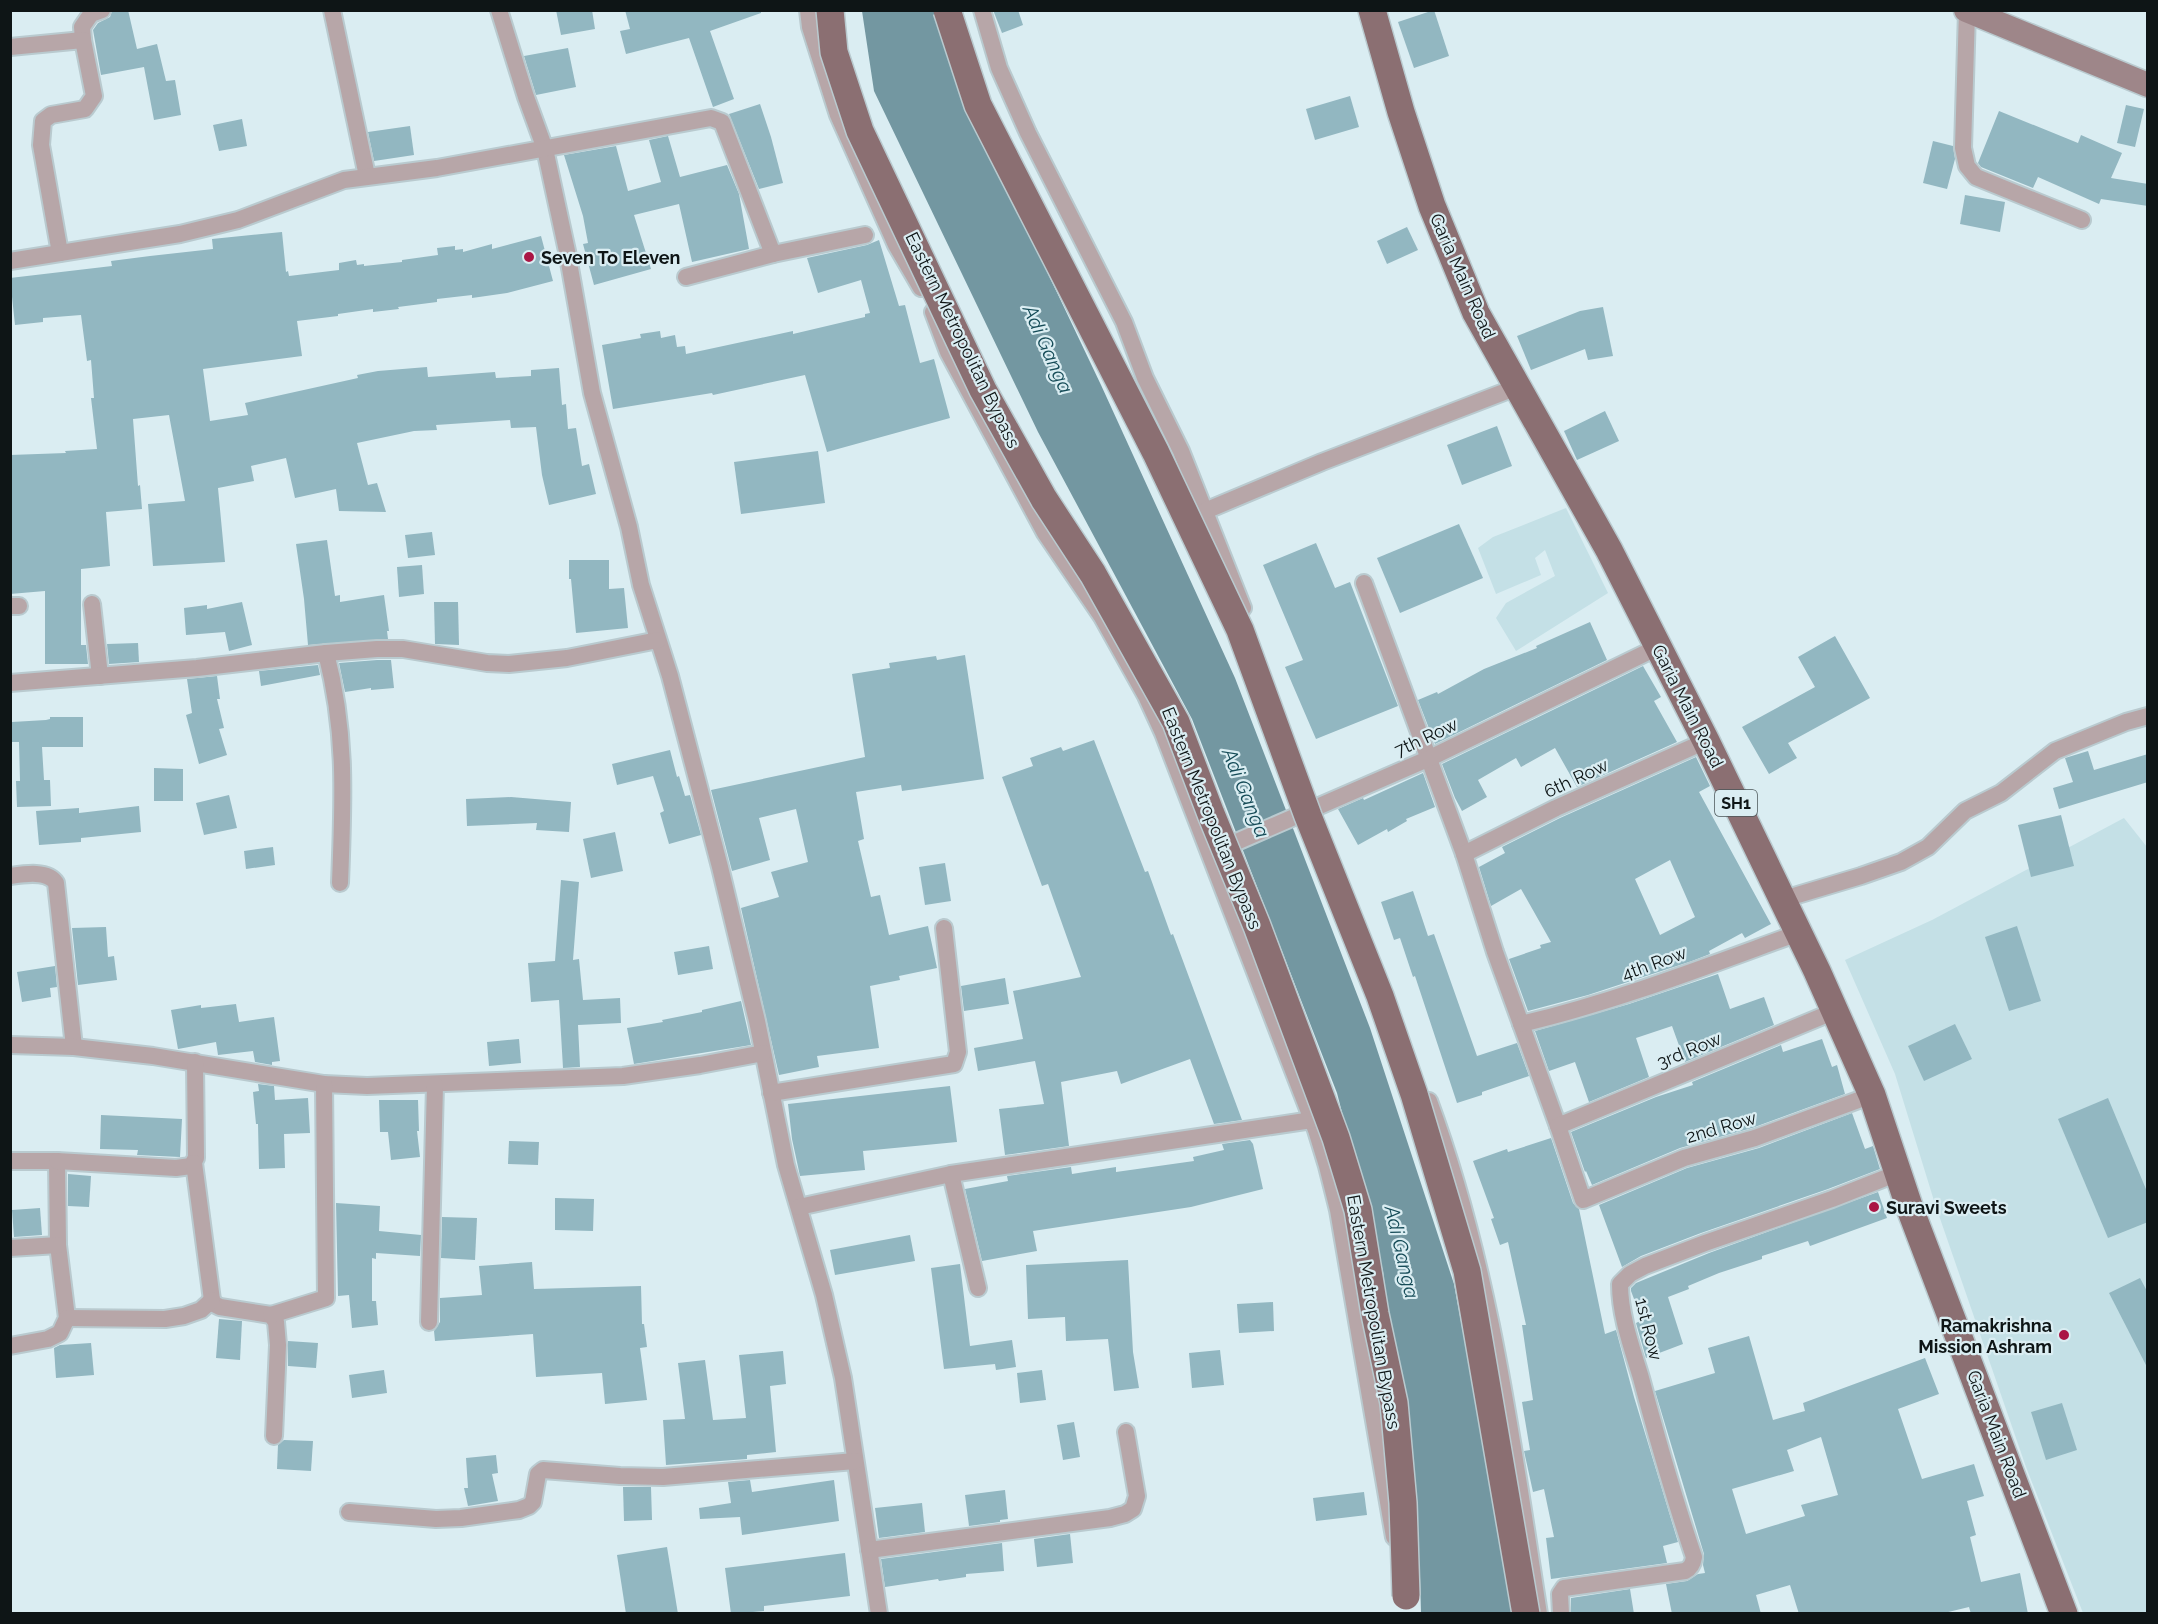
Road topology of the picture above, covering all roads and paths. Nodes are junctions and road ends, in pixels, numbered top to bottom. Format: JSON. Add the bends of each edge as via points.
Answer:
{"nodes":[{"id":1,"x":102,"y":10,"type":"edge"},
{"id":2,"x":332,"y":10,"type":"edge"},
{"id":3,"x":499,"y":10,"type":"edge"},
{"id":4,"x":808,"y":10,"type":"edge"},
{"id":5,"x":830,"y":10,"type":"edge"},
{"id":6,"x":947,"y":10,"type":"edge"},
{"id":7,"x":982,"y":10,"type":"edge"},
{"id":8,"x":1372,"y":10,"type":"edge"},
{"id":9,"x":1966,"y":11,"type":"edge"},
{"id":10,"x":83,"y":40,"type":"junction"},
{"id":11,"x":10,"y":47,"type":"edge"},
{"id":12,"x":2148,"y":85,"type":"edge"},
{"id":13,"x":545,"y":149,"type":"junction"},
{"id":14,"x":367,"y":176,"type":"junction"},
{"id":15,"x":2082,"y":220,"type":"dead end"},
{"id":16,"x":865,"y":235,"type":"dead end"},
{"id":17,"x":60,"y":253,"type":"junction"},
{"id":18,"x":773,"y":254,"type":"junction"},
{"id":19,"x":10,"y":261,"type":"edge"},
{"id":20,"x":687,"y":277,"type":"dead end"},
{"id":21,"x":1517,"y":387,"type":"junction"},
{"id":22,"x":1205,"y":511,"type":"junction"},
{"id":23,"x":1364,"y":583,"type":"dead end"},
{"id":24,"x":92,"y":604,"type":"dead end"},
{"id":25,"x":658,"y":640,"type":"junction"},
{"id":26,"x":1658,"y":647,"type":"junction"},
{"id":27,"x":326,"y":653,"type":"junction"},
{"id":28,"x":100,"y":676,"type":"junction"},
{"id":29,"x":10,"y":683,"type":"edge"},
{"id":30,"x":2148,"y":716,"type":"edge"},
{"id":31,"x":1707,"y":741,"type":"junction"},
{"id":32,"x":1430,"y":758,"type":"junction"},
{"id":33,"x":1318,"y":806,"type":"junction"},
{"id":34,"x":1208,"y":854,"type":"junction"},
{"id":35,"x":1464,"y":854,"type":"junction"},
{"id":36,"x":10,"y":876,"type":"edge"},
{"id":37,"x":340,"y":882,"type":"dead end"},
{"id":38,"x":1784,"y":899,"type":"junction"},
{"id":39,"x":944,"y":928,"type":"dead end"},
{"id":40,"x":1798,"y":933,"type":"junction"},
{"id":41,"x":1834,"y":1011,"type":"junction"},
{"id":42,"x":1521,"y":1024,"type":"junction"},
{"id":43,"x":10,"y":1045,"type":"edge"},
{"id":44,"x":74,"y":1047,"type":"junction"},
{"id":45,"x":763,"y":1053,"type":"junction"},
{"id":46,"x":195,"y":1062,"type":"junction"},
{"id":47,"x":324,"y":1084,"type":"junction"},
{"id":48,"x":435,"y":1085,"type":"junction"},
{"id":49,"x":771,"y":1093,"type":"junction"},
{"id":50,"x":1872,"y":1095,"type":"junction"},
{"id":51,"x":1312,"y":1120,"type":"junction"},
{"id":52,"x":1558,"y":1126,"type":"junction"},
{"id":53,"x":10,"y":1161,"type":"edge"},
{"id":54,"x":57,"y":1161,"type":"junction"},
{"id":55,"x":194,"y":1163,"type":"junction"},
{"id":56,"x":1898,"y":1173,"type":"junction"},
{"id":57,"x":951,"y":1174,"type":"junction"},
{"id":58,"x":799,"y":1207,"type":"junction"},
{"id":59,"x":58,"y":1245,"type":"junction"},
{"id":60,"x":10,"y":1248,"type":"edge"},
{"id":61,"x":978,"y":1288,"type":"dead end"},
{"id":62,"x":212,"y":1300,"type":"junction"},
{"id":63,"x":271,"y":1315,"type":"junction"},
{"id":64,"x":67,"y":1318,"type":"junction"},
{"id":65,"x":429,"y":1322,"type":"dead end"},
{"id":66,"x":10,"y":1346,"type":"edge"},
{"id":67,"x":1126,"y":1431,"type":"dead end"},
{"id":68,"x":274,"y":1436,"type":"dead end"},
{"id":69,"x":855,"y":1461,"type":"junction"},
{"id":70,"x":349,"y":1512,"type":"dead end"},
{"id":71,"x":869,"y":1550,"type":"junction"},
{"id":72,"x":1406,"y":1605,"type":"edge"},
{"id":73,"x":879,"y":1614,"type":"edge"},
{"id":74,"x":1526,"y":1614,"type":"edge"},
{"id":75,"x":1539,"y":1614,"type":"edge"},
{"id":76,"x":1561,"y":1614,"type":"edge"},
{"id":77,"x":2064,"y":1614,"type":"edge"}],
"edges":[{"from":1,"to":10,"type":"street","via":[[90,14],[82,27]]},
{"from":2,"to":14,"type":"street"},
{"from":3,"to":13,"type":"street"},
{"from":4,"to":34,"type":"street","via":[[838,115],[896,245],[917,279],[948,352],[1045,533],[1102,617],[1146,696]]},
{"from":5,"to":72,"type":"main road","name":"Eastern Metropolitan Bypass","bridge":true,"via":[[834,52],[861,131],[983,390],[1176,722],[1336,1138],[1358,1210],[1394,1402],[1403,1503]]},
{"from":6,"to":74,"type":"main road","bridge":true,"via":[[978,105],[1156,453],[1240,630],[1380,996],[1467,1271]]},
{"from":7,"to":22,"type":"street","via":[[1004,79],[1032,142],[1124,322]]},
{"from":8,"to":21,"type":"main road","name":"Garia Main Road","number":"SH1","via":[[1432,206],[1476,313]]},
{"from":9,"to":12,"type":"main road"},
{"from":9,"to":15,"type":"street","via":[[1963,148],[1967,166],[1976,177],[1993,185]]},
{"from":10,"to":11,"type":"street"},
{"from":10,"to":17,"type":"street","via":[[94,96],[85,109],[51,115],[43,121],[41,145]]},
{"from":13,"to":14,"type":"street"},
{"from":13,"to":18,"type":"street","via":[[700,119],[718,120]]},
{"from":13,"to":25,"type":"street","via":[[592,393]]},
{"from":14,"to":17,"type":"street","via":[[334,182],[227,223]]},
{"from":16,"to":18,"type":"street"},
{"from":17,"to":19,"type":"street"},
{"from":18,"to":20,"type":"street"},
{"from":21,"to":22,"type":"street"},
{"from":21,"to":26,"type":"main road","name":"Garia Main Road","number":"SH1"},
{"from":22,"to":33,"type":"street"},
{"from":23,"to":32,"type":"street"},
{"from":24,"to":28,"type":"street"},
{"from":25,"to":27,"type":"street","via":[[567,658],[509,664],[403,649]]},
{"from":25,"to":45,"type":"street","via":[[720,867]]},
{"from":26,"to":31,"type":"main road","name":"Garia Main Road","number":"SH1"},
{"from":26,"to":32,"type":"street","name":"7th Row"},
{"from":27,"to":28,"type":"street"},
{"from":27,"to":37,"type":"street","via":[[340,718],[344,777]]},
{"from":28,"to":29,"type":"street"},
{"from":30,"to":38,"type":"street","via":[[2055,751],[2001,793],[1965,811],[1928,848],[1901,862]]},
{"from":31,"to":35,"type":"street","name":"6th Row"},
{"from":31,"to":38,"type":"main road","name":"Garia Main Road","number":"SH1"},
{"from":32,"to":33,"type":"street","name":"7th Row"},
{"from":32,"to":35,"type":"street"},
{"from":33,"to":34,"type":"street","name":"7th Row"},
{"from":33,"to":75,"type":"street","via":[[1438,1125],[1475,1251],[1503,1381]]},
{"from":34,"to":51,"type":"street"},
{"from":35,"to":42,"type":"street"},
{"from":36,"to":44,"type":"street","via":[[47,875],[56,883]]},
{"from":38,"to":40,"type":"main road","name":"Garia Main Road","number":"SH1"},
{"from":39,"to":49,"type":"street","via":[[958,1052],[954,1064]]},
{"from":40,"to":41,"type":"main road","name":"Garia Main Road","number":"SH1"},
{"from":40,"to":42,"type":"street","name":"4th Row","via":[[1569,1013]]},
{"from":41,"to":50,"type":"main road","name":"Garia Main Road","number":"SH1"},
{"from":41,"to":52,"type":"street","name":"3rd Row"},
{"from":42,"to":52,"type":"street"},
{"from":43,"to":44,"type":"street"},
{"from":44,"to":46,"type":"street"},
{"from":45,"to":48,"type":"street","via":[[623,1076]]},
{"from":45,"to":49,"type":"street"},
{"from":46,"to":47,"type":"street"},
{"from":46,"to":55,"type":"street"},
{"from":47,"to":48,"type":"street"},
{"from":47,"to":63,"type":"street","via":[[326,1298]]},
{"from":48,"to":65,"type":"street"},
{"from":49,"to":58,"type":"street"},
{"from":50,"to":52,"type":"street","name":"2nd Row","via":[[1755,1138],[1684,1158],[1583,1200]]},
{"from":50,"to":56,"type":"main road","name":"Garia Main Road","number":"SH1"},
{"from":51,"to":57,"type":"street"},
{"from":51,"to":72,"type":"street","via":[[1338,1210]]},
{"from":53,"to":54,"type":"street"},
{"from":54,"to":55,"type":"street","via":[[176,1168]]},
{"from":54,"to":59,"type":"street"},
{"from":55,"to":62,"type":"street"},
{"from":56,"to":76,"type":"street","name":"1st Row","via":[[1645,1266],[1620,1284],[1628,1330],[1694,1557],[1685,1571],[1568,1587],[1560,1594]]},
{"from":56,"to":77,"type":"main road","name":"Garia Main Road","number":"SH1"},
{"from":57,"to":58,"type":"street"},
{"from":57,"to":61,"type":"street"},
{"from":58,"to":69,"type":"street","via":[[835,1341]]},
{"from":59,"to":60,"type":"street"},
{"from":59,"to":64,"type":"street"},
{"from":62,"to":63,"type":"street","via":[[220,1307]]},
{"from":62,"to":64,"type":"street","via":[[201,1310],[165,1319]]},
{"from":63,"to":68,"type":"street","via":[[278,1338]]},
{"from":64,"to":66,"type":"street","via":[[60,1333],[48,1339]]},
{"from":67,"to":71,"type":"street","via":[[1137,1496],[1133,1509],[1125,1514]]},
{"from":69,"to":70,"type":"street","via":[[663,1477],[543,1470],[538,1474],[533,1502],[519,1510],[436,1519]]},
{"from":69,"to":71,"type":"street"},
{"from":71,"to":73,"type":"street"}]}
